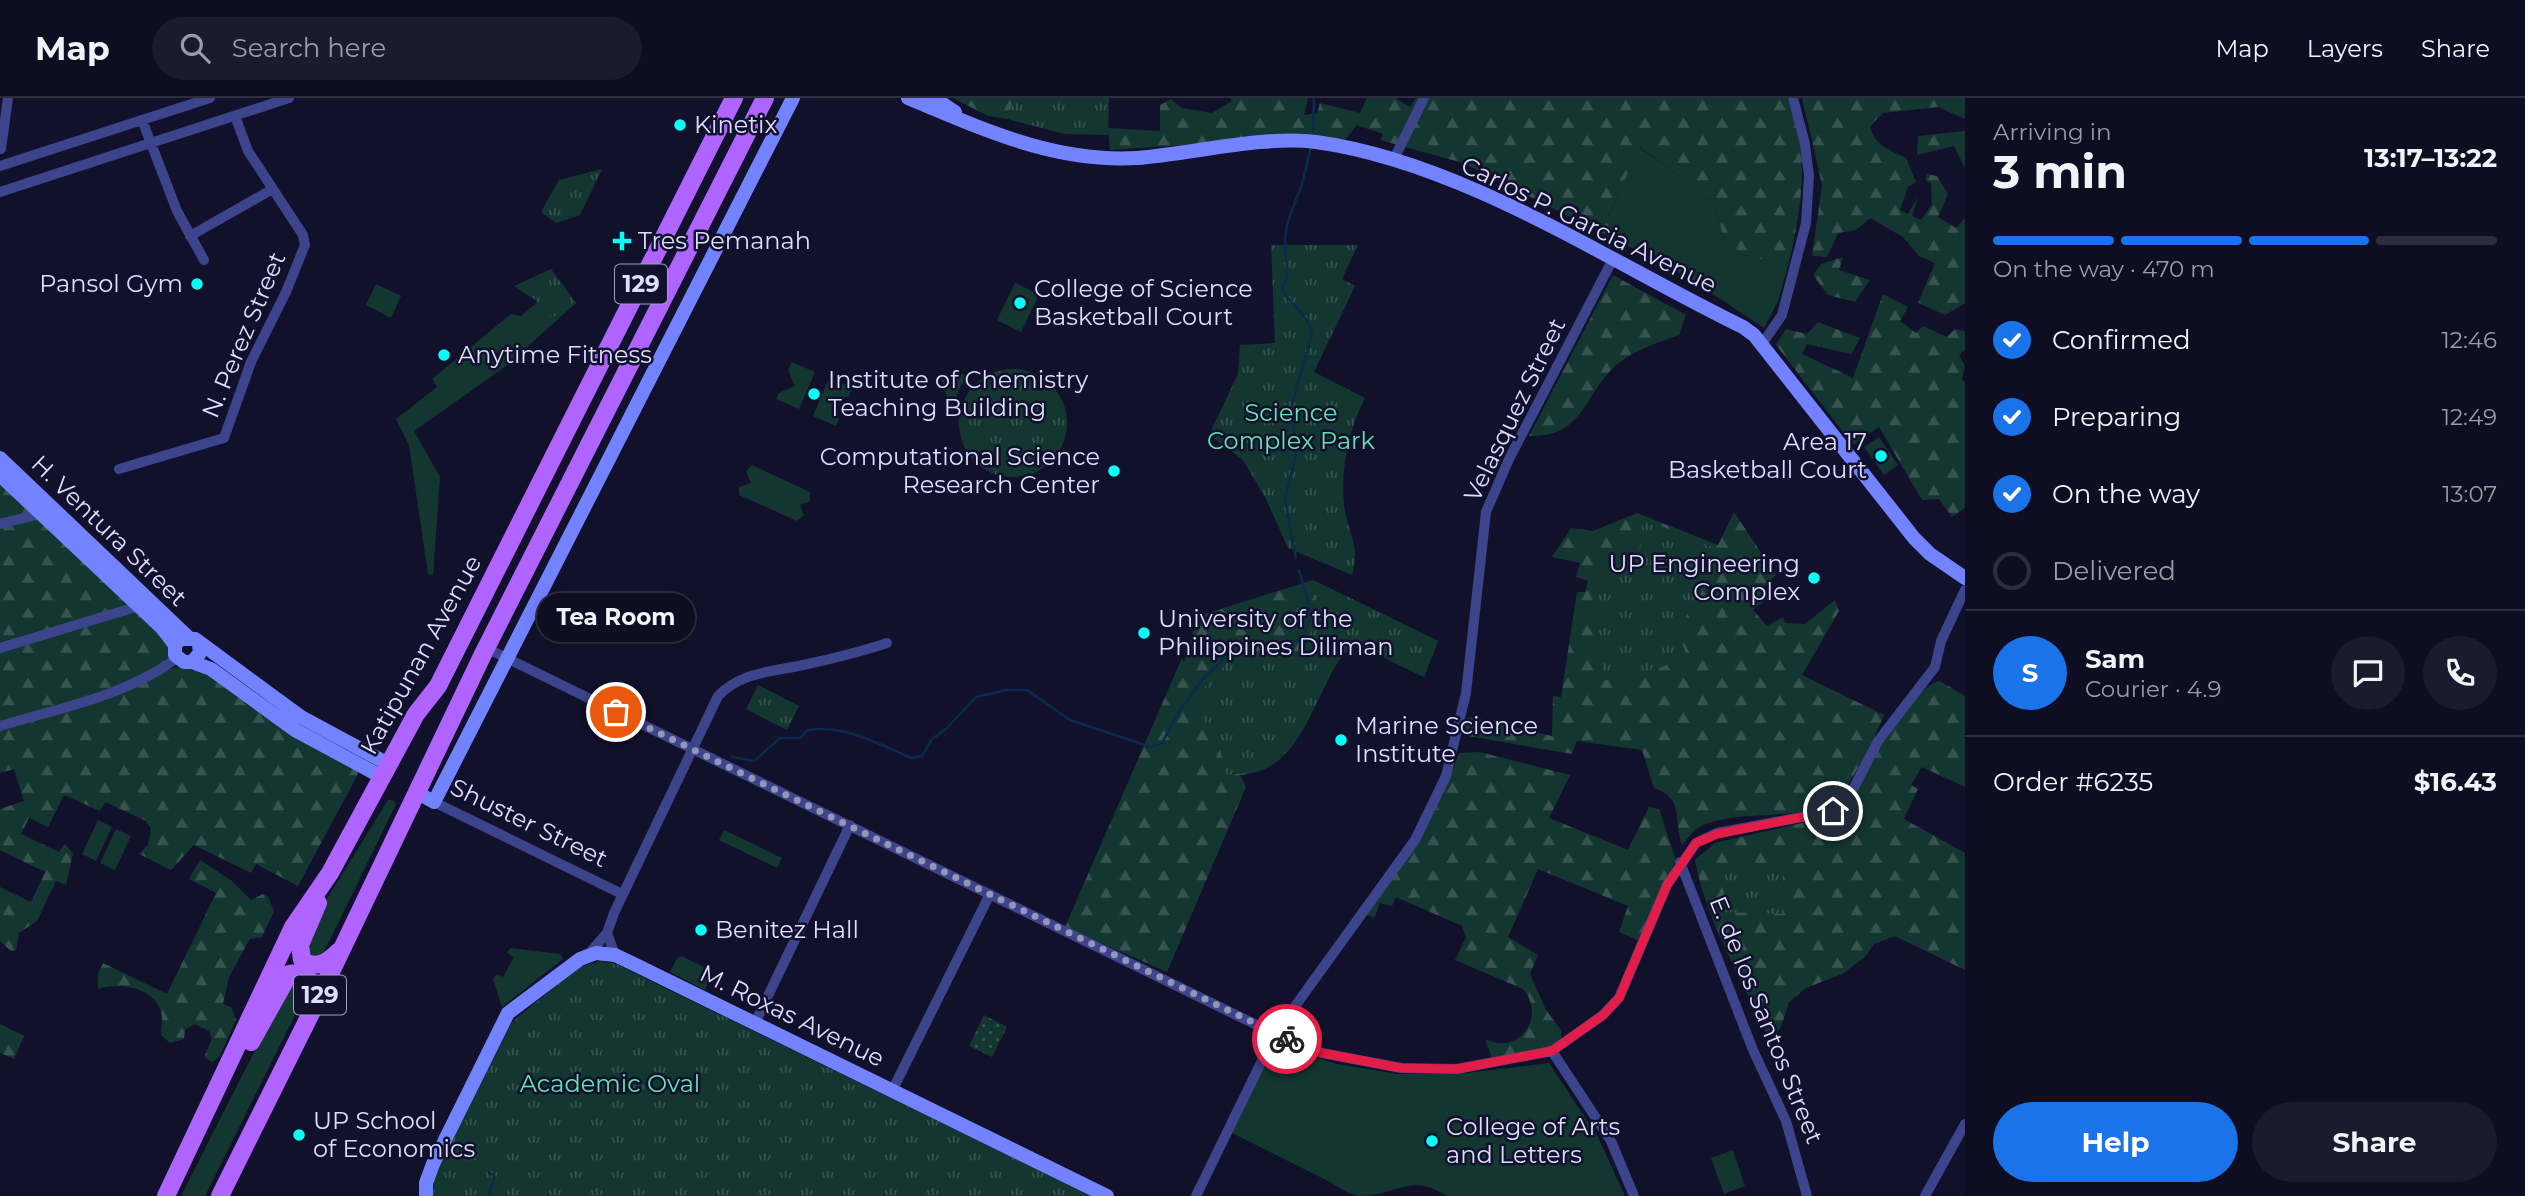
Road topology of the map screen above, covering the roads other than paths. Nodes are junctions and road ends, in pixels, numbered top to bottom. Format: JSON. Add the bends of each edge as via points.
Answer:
{"nodes":[{"id":1,"x":8,"y":98,"type":"edge"},
{"id":2,"x":210,"y":98,"type":"edge"},
{"id":3,"x":289,"y":98,"type":"edge"},
{"id":4,"x":734,"y":98,"type":"edge"},
{"id":5,"x":765,"y":98,"type":"edge"},
{"id":6,"x":793,"y":98,"type":"edge"},
{"id":7,"x":908,"y":98,"type":"edge"},
{"id":8,"x":934,"y":98,"type":"edge"},
{"id":9,"x":1424,"y":98,"type":"edge"},
{"id":10,"x":1793,"y":98,"type":"edge"},
{"id":11,"x":235,"y":116,"type":"junction"},
{"id":12,"x":961,"y":118,"type":"junction"},
{"id":13,"x":142,"y":120,"type":"junction"},
{"id":14,"x":150,"y":144,"type":"junction"},
{"id":15,"x":1,"y":149,"type":"edge"},
{"id":16,"x":1393,"y":161,"type":"junction"},
{"id":17,"x":0,"y":166,"type":"edge"},
{"id":18,"x":690,"y":188,"type":"junction"},
{"id":19,"x":271,"y":190,"type":"junction"},
{"id":20,"x":0,"y":192,"type":"edge"},
{"id":21,"x":712,"y":202,"type":"junction"},
{"id":22,"x":190,"y":236,"type":"junction"},
{"id":23,"x":204,"y":260,"type":"dead end"},
{"id":24,"x":1613,"y":260,"type":"junction"},
{"id":25,"x":1762,"y":344,"type":"junction"},
{"id":26,"x":575,"y":415,"type":"junction"},
{"id":27,"x":598,"y":427,"type":"junction"},
{"id":28,"x":0,"y":458,"type":"edge"},
{"id":29,"x":119,"y":469,"type":"dead end"},
{"id":30,"x":0,"y":475,"type":"edge"},
{"id":31,"x":46,"y":510,"type":"junction"},
{"id":32,"x":0,"y":524,"type":"edge"},
{"id":33,"x":1965,"y":578,"type":"edge"},
{"id":34,"x":1965,"y":590,"type":"edge"},
{"id":35,"x":143,"y":603,"type":"junction"},
{"id":36,"x":887,"y":643,"type":"dead end"},
{"id":37,"x":185,"y":646,"type":"junction"},
{"id":38,"x":0,"y":648,"type":"edge"},
{"id":39,"x":486,"y":648,"type":"junction"},
{"id":40,"x":508,"y":660,"type":"junction"},
{"id":41,"x":0,"y":726,"type":"edge"},
{"id":42,"x":691,"y":748,"type":"junction"},
{"id":43,"x":386,"y":771,"type":"junction"},
{"id":44,"x":416,"y":792,"type":"junction"},
{"id":45,"x":434,"y":802,"type":"junction"},
{"id":46,"x":850,"y":825,"type":"junction"},
{"id":47,"x":1680,"y":862,"type":"junction"},
{"id":48,"x":328,"y":877,"type":"junction"},
{"id":49,"x":622,"y":894,"type":"junction"},
{"id":50,"x":990,"y":894,"type":"junction"},
{"id":51,"x":607,"y":933,"type":"junction"},
{"id":52,"x":342,"y":948,"type":"junction"},
{"id":53,"x":615,"y":956,"type":"junction"},
{"id":54,"x":586,"y":957,"type":"junction"},
{"id":55,"x":318,"y":999,"type":"junction"},
{"id":56,"x":755,"y":1023,"type":"junction"},
{"id":57,"x":1275,"y":1034,"type":"junction"},
{"id":58,"x":1552,"y":1051,"type":"junction"},
{"id":59,"x":226,"y":1068,"type":"junction"},
{"id":60,"x":892,"y":1090,"type":"junction"},
{"id":61,"x":1965,"y":1124,"type":"edge"},
{"id":62,"x":166,"y":1196,"type":"edge"},
{"id":63,"x":220,"y":1196,"type":"edge"},
{"id":64,"x":426,"y":1196,"type":"edge"},
{"id":65,"x":1107,"y":1196,"type":"edge"},
{"id":66,"x":1196,"y":1196,"type":"edge"},
{"id":67,"x":1634,"y":1196,"type":"edge"},
{"id":68,"x":1807,"y":1196,"type":"edge"},
{"id":69,"x":1925,"y":1196,"type":"edge"}],
"edges":[{"from":1,"to":15,"type":"street"},
{"from":2,"to":13,"type":"street"},
{"from":3,"to":11,"type":"street"},
{"from":4,"to":18,"type":"main road","name":"Katipunan Avenue","number":"129"},
{"from":5,"to":21,"type":"main road","name":"Katipunan Avenue","number":"129"},
{"from":6,"to":40,"type":"street"},
{"from":7,"to":12,"type":"street","name":"Carlos P. Garcia Avenue"},
{"from":8,"to":12,"type":"street","name":"Carlos P. Garcia Avenue"},
{"from":9,"to":16,"type":"street"},
{"from":10,"to":25,"type":"street","via":[[1809,176],[1806,223],[1782,315]]},
{"from":11,"to":14,"type":"street"},
{"from":11,"to":19,"type":"street","name":"N. Perez Street","via":[[248,151]]},
{"from":12,"to":16,"type":"street","name":"Carlos P. Garcia Avenue","via":[[1016,142],[1092,159],[1296,141],[1348,148]]},
{"from":13,"to":14,"type":"street"},
{"from":13,"to":17,"type":"street"},
{"from":14,"to":20,"type":"street"},
{"from":14,"to":22,"type":"street"},
{"from":16,"to":24,"type":"street","name":"Carlos P. Garcia Avenue","via":[[1492,198]]},
{"from":18,"to":21,"type":"main road"},
{"from":18,"to":26,"type":"main road","name":"Katipunan Avenue","number":"129"},
{"from":19,"to":22,"type":"street"},
{"from":19,"to":29,"type":"street","name":"N. Perez Street","via":[[303,235],[305,245],[251,362],[224,438]]},
{"from":21,"to":27,"type":"main road","name":"Katipunan Avenue","number":"129"},
{"from":22,"to":23,"type":"street"},
{"from":24,"to":25,"type":"street","name":"Carlos P. Garcia Avenue","via":[[1743,327]]},
{"from":24,"to":57,"type":"street","name":"Velasquez Street","via":[[1489,504],[1466,693],[1446,776],[1409,849]]},
{"from":25,"to":33,"type":"street","name":"Carlos P. Garcia Avenue","via":[[1914,538]]},
{"from":26,"to":27,"type":"main road"},
{"from":26,"to":43,"type":"main road","name":"Katipunan Avenue","number":"129","via":[[438,686],[416,714]]},
{"from":27,"to":39,"type":"main road","name":"Katipunan Avenue","number":"129"},
{"from":28,"to":31,"type":"street","name":"H. Ventura Street"},
{"from":30,"to":31,"type":"street","name":"H. Ventura Street"},
{"from":31,"to":32,"type":"street"},
{"from":31,"to":35,"type":"street","name":"H. Ventura Street"},
{"from":34,"to":47,"type":"street","via":[[1941,641],[1935,667],[1878,741],[1849,797],[1824,814],[1705,837]]},
{"from":35,"to":37,"type":"street","name":"H. Ventura Street"},
{"from":35,"to":38,"type":"street"},
{"from":36,"to":42,"type":"street","via":[[740,680],[718,696]]},
{"from":37,"to":41,"type":"street","via":[[139,681]]},
{"from":37,"to":43,"type":"street","name":"H. Ventura Street"},
{"from":37,"to":43,"type":"street","via":[[200,653],[192,662],[211,669],[313,741]]},
{"from":39,"to":40,"type":"street"},
{"from":39,"to":44,"type":"main road","name":"Katipunan Avenue","number":"129"},
{"from":40,"to":42,"type":"street"},
{"from":40,"to":45,"type":"street"},
{"from":42,"to":46,"type":"street"},
{"from":42,"to":49,"type":"street"},
{"from":43,"to":48,"type":"main road","name":"Katipunan Avenue","number":"129"},
{"from":44,"to":45,"type":"street","name":"Shuster Street"},
{"from":44,"to":52,"type":"main road","name":"Katipunan Avenue","number":"129"},
{"from":45,"to":49,"type":"street","name":"Shuster Street"},
{"from":46,"to":50,"type":"street"},
{"from":46,"to":56,"type":"street"},
{"from":47,"to":58,"type":"street","via":[[1619,998]]},
{"from":47,"to":68,"type":"street","name":"E. de los Santos Street","via":[[1748,1038],[1786,1121]]},
{"from":48,"to":52,"type":"main road","via":[[300,956],[305,963],[319,965]]},
{"from":48,"to":59,"type":"main road","name":"Katipunan Avenue","number":"129","via":[[293,927]]},
{"from":49,"to":51,"type":"street"},
{"from":50,"to":57,"type":"street"},
{"from":50,"to":60,"type":"street"},
{"from":51,"to":53,"type":"street"},
{"from":51,"to":54,"type":"street"},
{"from":52,"to":55,"type":"main road","name":"Katipunan Avenue","number":"129"},
{"from":53,"to":54,"type":"street","name":"M. Roxas Avenue"},
{"from":53,"to":56,"type":"street","name":"M. Roxas Avenue"},
{"from":54,"to":64,"type":"street","via":[[508,1013],[433,1164]]},
{"from":55,"to":59,"type":"main road","via":[[306,976],[289,974],[243,1055]]},
{"from":55,"to":63,"type":"main road","name":"Katipunan Avenue","number":"129"},
{"from":56,"to":60,"type":"street","name":"M. Roxas Avenue"},
{"from":57,"to":58,"type":"street","via":[[1322,1053],[1401,1068],[1457,1069]]},
{"from":57,"to":66,"type":"street","name":"Velasquez Street"},
{"from":58,"to":67,"type":"street","via":[[1611,1141]]},
{"from":59,"to":62,"type":"main road","name":"Katipunan Avenue","number":"129"},
{"from":60,"to":65,"type":"street","name":"M. Roxas Avenue"},
{"from":61,"to":69,"type":"street"}]}
